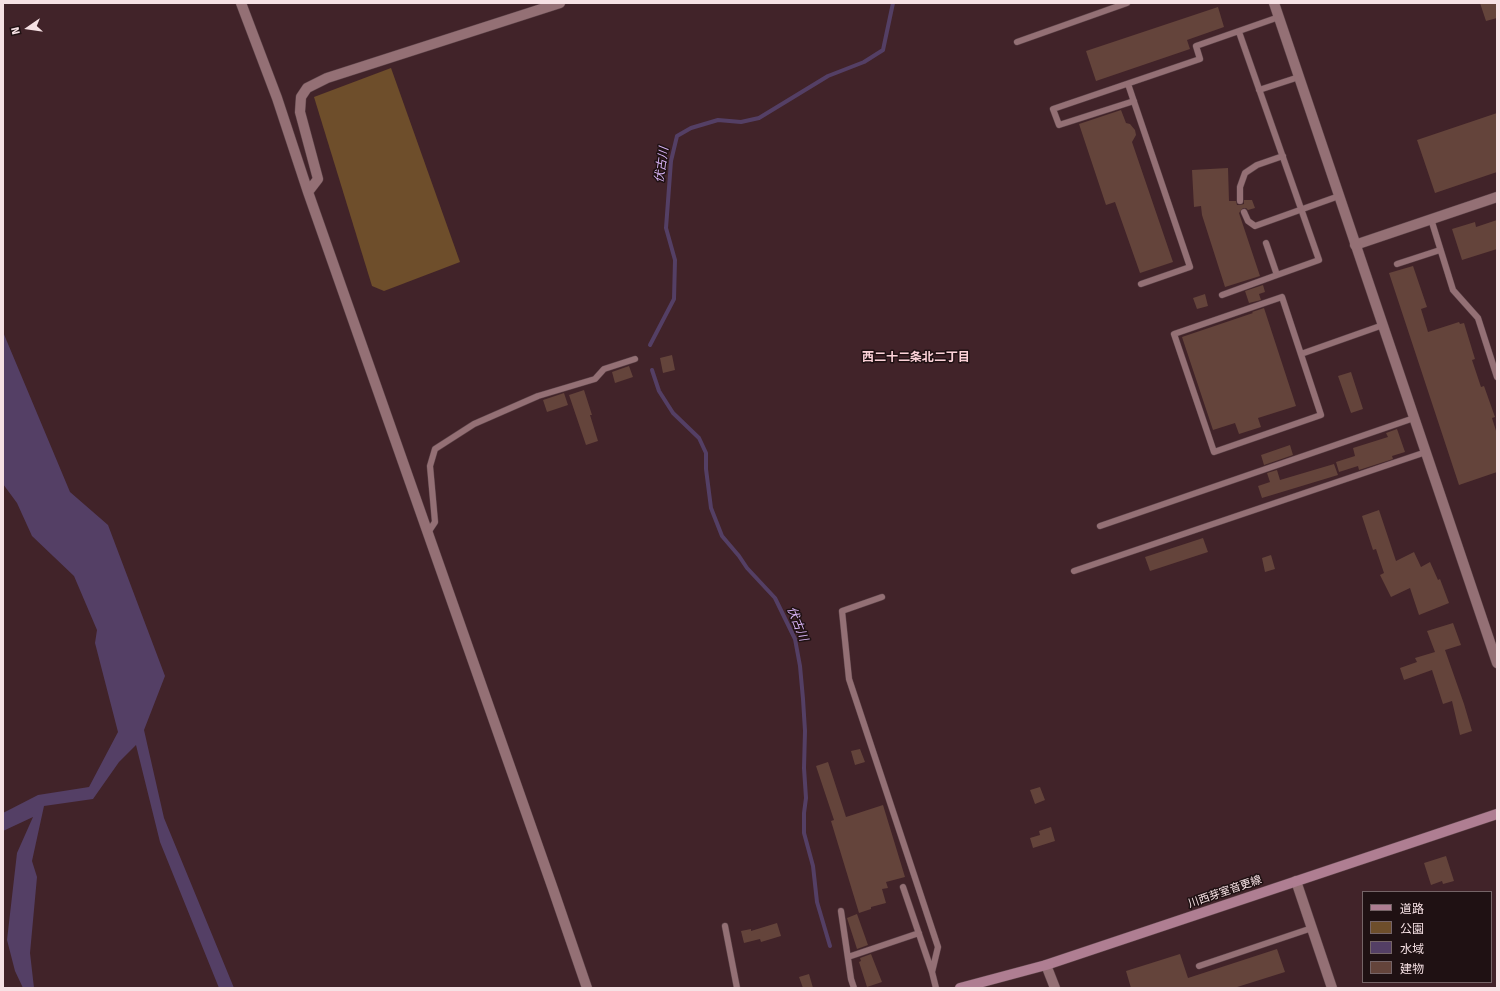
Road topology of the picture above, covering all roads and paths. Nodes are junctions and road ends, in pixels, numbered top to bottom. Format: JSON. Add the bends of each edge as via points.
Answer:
{"nodes":[{"id":1,"x":241,"y":3,"type":"edge"},
{"id":2,"x":560,"y":3,"type":"edge"},
{"id":3,"x":1127,"y":3,"type":"edge"},
{"id":4,"x":1274,"y":3,"type":"edge"},
{"id":5,"x":1279,"y":17,"type":"junction"},
{"id":6,"x":1239,"y":32,"type":"junction"},
{"id":7,"x":1018,"y":42,"type":"dead end"},
{"id":8,"x":1299,"y":77,"type":"junction"},
{"id":9,"x":1128,"y":84,"type":"junction"},
{"id":10,"x":1260,"y":90,"type":"junction"},
{"id":11,"x":1134,"y":101,"type":"junction"},
{"id":12,"x":1283,"y":156,"type":"junction"},
{"id":13,"x":308,"y":192,"type":"junction"},
{"id":14,"x":1339,"y":196,"type":"junction"},
{"id":15,"x":1497,"y":197,"type":"edge"},
{"id":16,"x":1240,"y":200,"type":"dead end"},
{"id":17,"x":1301,"y":209,"type":"junction"},
{"id":18,"x":1244,"y":212,"type":"dead end"},
{"id":19,"x":1431,"y":219,"type":"junction"},
{"id":20,"x":1266,"y":243,"type":"dead end"},
{"id":21,"x":1355,"y":245,"type":"junction"},
{"id":22,"x":1440,"y":250,"type":"junction"},
{"id":23,"x":1397,"y":264,"type":"dead end"},
{"id":24,"x":1277,"y":275,"type":"junction"},
{"id":25,"x":1141,"y":284,"type":"dead end"},
{"id":26,"x":1222,"y":295,"type":"dead end"},
{"id":27,"x":1383,"y":325,"type":"junction"},
{"id":28,"x":1301,"y":354,"type":"junction"},
{"id":29,"x":635,"y":360,"type":"dead end"},
{"id":30,"x":1497,"y":377,"type":"edge"},
{"id":31,"x":1414,"y":418,"type":"junction"},
{"id":32,"x":1426,"y":452,"type":"junction"},
{"id":33,"x":1100,"y":526,"type":"dead end"},
{"id":34,"x":427,"y":534,"type":"junction"},
{"id":35,"x":1074,"y":571,"type":"dead end"},
{"id":36,"x":882,"y":597,"type":"dead end"},
{"id":37,"x":1494,"y":647,"type":"edge"},
{"id":38,"x":1497,"y":663,"type":"edge"},
{"id":39,"x":1497,"y":814,"type":"edge"},
{"id":40,"x":1296,"y":881,"type":"junction"},
{"id":41,"x":903,"y":887,"type":"dead end"},
{"id":42,"x":841,"y":911,"type":"dead end"},
{"id":43,"x":725,"y":926,"type":"dead end"},
{"id":44,"x":1312,"y":928,"type":"junction"},
{"id":45,"x":919,"y":933,"type":"junction"},
{"id":46,"x":848,"y":957,"type":"junction"},
{"id":47,"x":1046,"y":965,"type":"junction"},
{"id":48,"x":1199,"y":966,"type":"dead end"},
{"id":49,"x":932,"y":972,"type":"junction"},
{"id":50,"x":587,"y":988,"type":"edge"},
{"id":51,"x":737,"y":988,"type":"edge"},
{"id":52,"x":854,"y":988,"type":"edge"},
{"id":53,"x":936,"y":988,"type":"edge"},
{"id":54,"x":960,"y":988,"type":"edge"},
{"id":55,"x":1055,"y":988,"type":"edge"},
{"id":56,"x":1332,"y":988,"type":"edge"}],
"edges":[{"from":1,"to":13,"type":"street","via":[[277,98]]},
{"from":2,"to":13,"type":"street","via":[[327,78],[307,88],[301,96],[300,112],[318,179]]},
{"from":3,"to":7,"type":"lane"},
{"from":4,"to":5,"type":"street"},
{"from":5,"to":6,"type":"lane"},
{"from":5,"to":8,"type":"street"},
{"from":6,"to":9,"type":"lane","via":[[1196,46],[1200,59]]},
{"from":6,"to":10,"type":"lane"},
{"from":8,"to":10,"type":"lane"},
{"from":8,"to":14,"type":"street"},
{"from":9,"to":11,"type":"lane"},
{"from":9,"to":11,"type":"lane","via":[[1053,109],[1059,125]]},
{"from":10,"to":12,"type":"lane"},
{"from":11,"to":25,"type":"lane","via":[[1190,267]]},
{"from":12,"to":16,"type":"lane","via":[[1245,172],[1240,187]]},
{"from":12,"to":17,"type":"lane"},
{"from":13,"to":34,"type":"street"},
{"from":14,"to":17,"type":"lane"},
{"from":14,"to":21,"type":"street"},
{"from":15,"to":19,"type":"street"},
{"from":17,"to":18,"type":"lane","via":[[1255,226],[1248,221]]},
{"from":17,"to":24,"type":"lane","via":[[1319,260]]},
{"from":19,"to":21,"type":"street"},
{"from":19,"to":22,"type":"lane"},
{"from":20,"to":24,"type":"lane"},
{"from":21,"to":27,"type":"street"},
{"from":22,"to":23,"type":"lane"},
{"from":22,"to":30,"type":"lane","via":[[1453,290],[1478,318]]},
{"from":24,"to":26,"type":"lane"},
{"from":27,"to":28,"type":"lane"},
{"from":27,"to":31,"type":"street"},
{"from":28,"to":28,"type":"lane","via":[[1321,415],[1214,452],[1174,334],[1282,297]]},
{"from":29,"to":34,"type":"lane","via":[[604,369],[595,379],[538,396],[474,424],[435,449],[430,466],[435,522]]},
{"from":31,"to":32,"type":"street"},
{"from":31,"to":33,"type":"lane"},
{"from":32,"to":35,"type":"lane"},
{"from":32,"to":37,"type":"street"},
{"from":34,"to":50,"type":"street"},
{"from":36,"to":49,"type":"lane","via":[[842,611],[849,679],[938,947]]},
{"from":37,"to":38,"type":"street"},
{"from":39,"to":40,"type":"main road","name":"川西芽室音更線"},
{"from":40,"to":44,"type":"street"},
{"from":40,"to":47,"type":"main road","name":"川西芽室音更線"},
{"from":41,"to":45,"type":"lane"},
{"from":42,"to":46,"type":"lane"},
{"from":43,"to":51,"type":"lane"},
{"from":44,"to":48,"type":"lane"},
{"from":44,"to":56,"type":"street"},
{"from":45,"to":46,"type":"lane"},
{"from":45,"to":49,"type":"lane"},
{"from":46,"to":52,"type":"lane"},
{"from":47,"to":54,"type":"main road","name":"川西芽室音更線"},
{"from":47,"to":55,"type":"street"},
{"from":49,"to":53,"type":"lane"}]}
